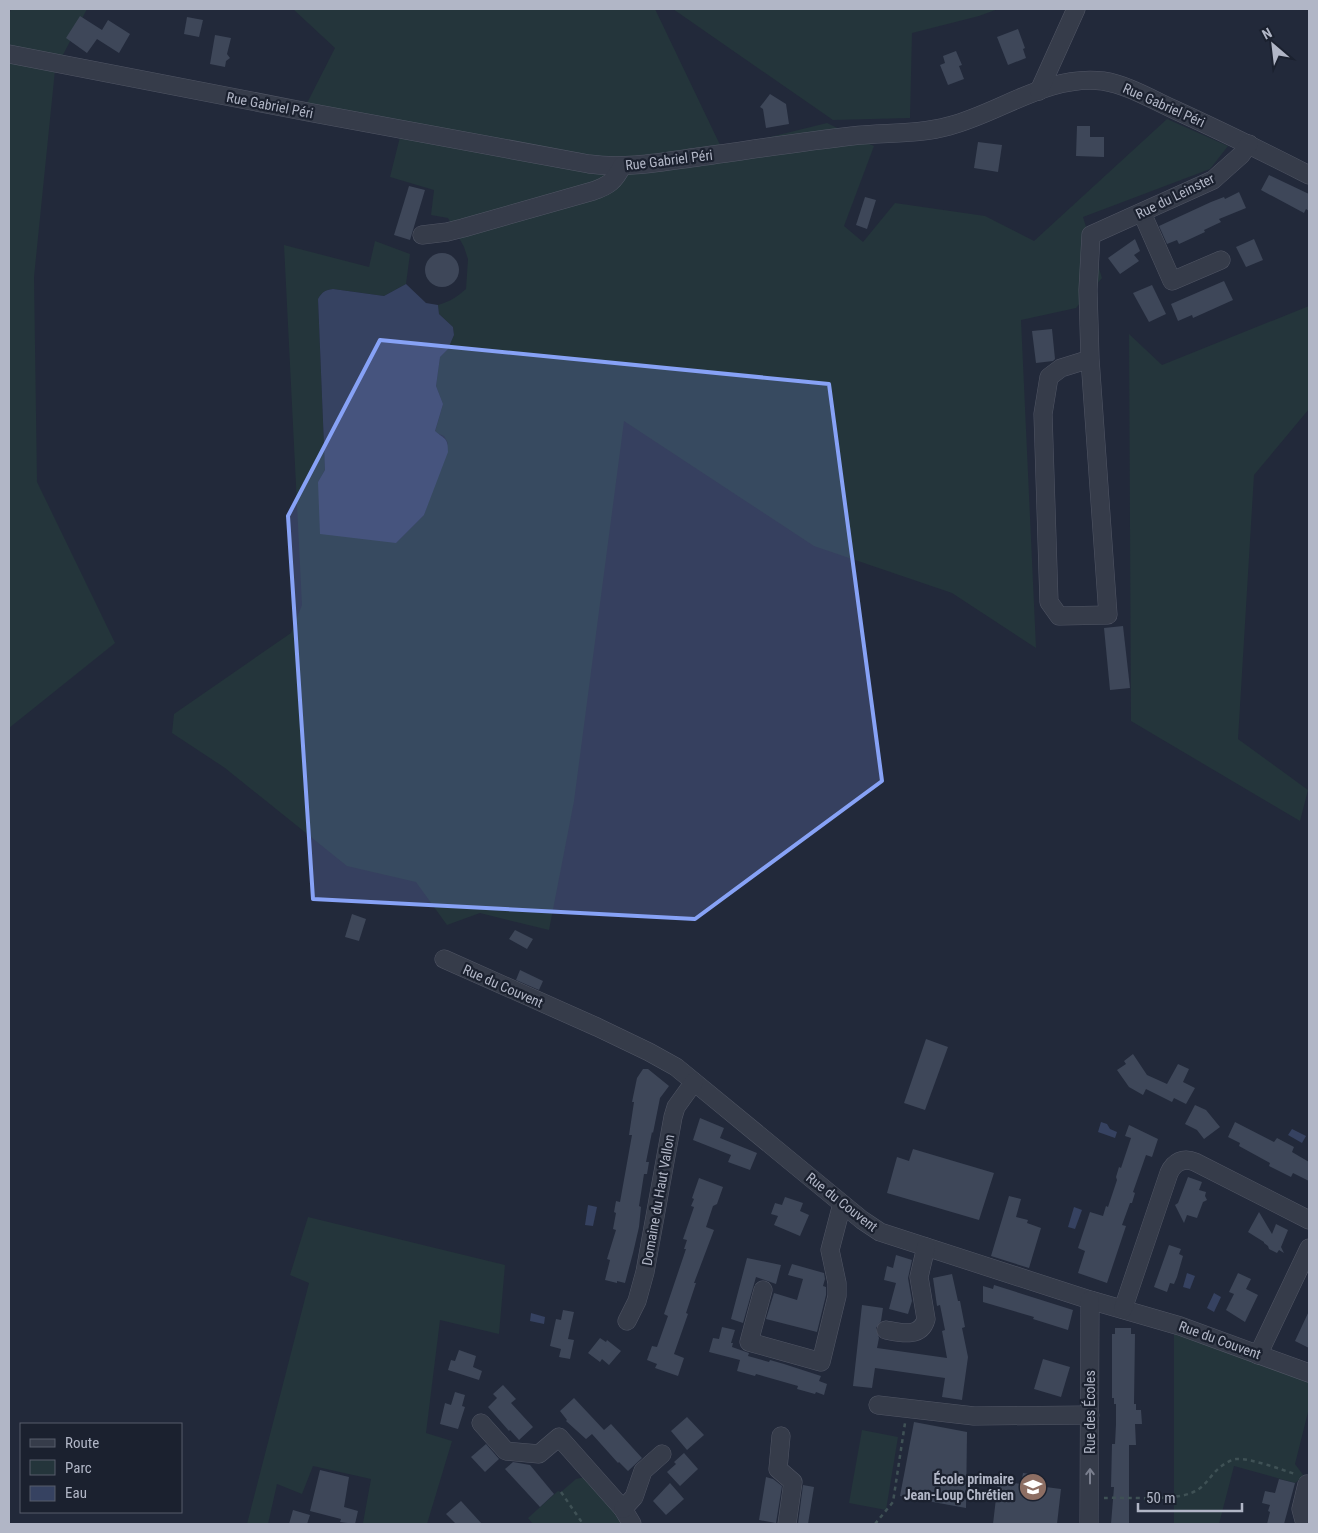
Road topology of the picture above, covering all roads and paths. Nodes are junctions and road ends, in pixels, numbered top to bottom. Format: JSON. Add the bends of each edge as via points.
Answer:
{"nodes":[{"id":1,"x":1076,"y":9,"type":"edge"},
{"id":2,"x":9,"y":54,"type":"edge"},
{"id":3,"x":1039,"y":91,"type":"junction"},
{"id":4,"x":1249,"y":144,"type":"junction"},
{"id":5,"x":622,"y":166,"type":"junction"},
{"id":6,"x":1309,"y":175,"type":"edge"},
{"id":7,"x":1142,"y":213,"type":"junction"},
{"id":8,"x":422,"y":235,"type":"dead end"},
{"id":9,"x":1221,"y":260,"type":"dead end"},
{"id":10,"x":1090,"y":359,"type":"junction"},
{"id":11,"x":444,"y":959,"type":"dead end"},
{"id":12,"x":694,"y":1082,"type":"junction"},
{"id":13,"x":842,"y":1204,"type":"junction"},
{"id":14,"x":1309,"y":1220,"type":"edge"},
{"id":15,"x":926,"y":1247,"type":"junction"},
{"id":16,"x":1309,"y":1248,"type":"edge"},
{"id":17,"x":763,"y":1290,"type":"dead end"},
{"id":18,"x":1090,"y":1300,"type":"junction"},
{"id":19,"x":1123,"y":1310,"type":"junction"},
{"id":20,"x":627,"y":1321,"type":"dead end"},
{"id":21,"x":886,"y":1330,"type":"dead end"},
{"id":22,"x":1258,"y":1355,"type":"junction"},
{"id":23,"x":1309,"y":1373,"type":"edge"},
{"id":24,"x":878,"y":1405,"type":"dead end"},
{"id":25,"x":906,"y":1409,"type":"junction"},
{"id":26,"x":1090,"y":1415,"type":"junction"},
{"id":27,"x":481,"y":1423,"type":"dead end"},
{"id":28,"x":781,"y":1436,"type":"dead end"},
{"id":29,"x":662,"y":1454,"type":"dead end"},
{"id":30,"x":1308,"y":1485,"type":"edge"},
{"id":31,"x":561,"y":1492,"type":"dead end"},
{"id":32,"x":1090,"y":1498,"type":"junction"},
{"id":33,"x":623,"y":1509,"type":"junction"},
{"id":34,"x":583,"y":1524,"type":"edge"},
{"id":35,"x":632,"y":1524,"type":"edge"},
{"id":36,"x":788,"y":1524,"type":"edge"},
{"id":37,"x":875,"y":1524,"type":"edge"},
{"id":38,"x":1089,"y":1524,"type":"edge"},
{"id":39,"x":1305,"y":1524,"type":"edge"}],
"edges":[{"from":1,"to":3,"type":"street"},
{"from":2,"to":5,"type":"street","name":"Rue Gabriel Péri","via":[[566,160]]},
{"from":3,"to":4,"type":"street","name":"Rue Gabriel Péri","via":[[1071,81],[1110,83]]},
{"from":3,"to":5,"type":"street","name":"Rue Gabriel Péri","via":[[963,123],[935,130],[852,136]]},
{"from":4,"to":6,"type":"street","name":"Rue Gabriel Péri"},
{"from":4,"to":7,"type":"street","name":"Rue du Leinster","via":[[1242,156],[1213,180]]},
{"from":5,"to":8,"type":"street","via":[[606,187],[463,228]]},
{"from":7,"to":9,"type":"street","via":[[1172,281]]},
{"from":7,"to":10,"type":"street","name":"Rue du Leinster","via":[[1091,235],[1088,290]]},
{"from":10,"to":10,"type":"street","via":[[1108,615],[1059,616],[1050,602],[1043,414],[1049,378],[1061,368]]},
{"from":11,"to":12,"type":"street","name":"Rue du Couvent","via":[[650,1052]]},
{"from":12,"to":13,"type":"street","name":"Rue du Couvent"},
{"from":12,"to":20,"type":"street","name":"Domaine du Haut Vallon","via":[[676,1107],[671,1123],[644,1279]]},
{"from":13,"to":15,"type":"street","name":"Rue du Couvent","via":[[880,1232]]},
{"from":13,"to":17,"type":"street","via":[[830,1250],[837,1296],[820,1362],[749,1342]]},
{"from":14,"to":19,"type":"street","via":[[1195,1162],[1179,1161],[1169,1173]]},
{"from":15,"to":18,"type":"street","name":"Rue du Couvent"},
{"from":15,"to":21,"type":"street","via":[[919,1277],[925,1324],[910,1334]]},
{"from":16,"to":22,"type":"street"},
{"from":18,"to":19,"type":"street","name":"Rue du Couvent"},
{"from":18,"to":26,"type":"street","name":"Rue des Écoles"},
{"from":19,"to":22,"type":"street","name":"Rue du Couvent","via":[[1180,1326]]},
{"from":22,"to":23,"type":"street","name":"Rue du Couvent"},
{"from":24,"to":25,"type":"street"},
{"from":25,"to":26,"type":"street","via":[[974,1416]]},
{"from":25,"to":37,"type":"path","via":[[893,1502]]},
{"from":32,"to":26,"type":"street","name":"Rue des Écoles","one_way":true},
{"from":27,"to":33,"type":"street","via":[[506,1451],[539,1454],[558,1437]]},
{"from":28,"to":36,"type":"street","via":[[778,1469],[793,1482]]},
{"from":29,"to":33,"type":"street","via":[[643,1471],[634,1497]]},
{"from":30,"to":32,"type":"path","via":[[1298,1475],[1234,1459],[1217,1469],[1204,1486],[1177,1497]]},
{"from":30,"to":39,"type":"street","via":[[1301,1508]]},
{"from":31,"to":34,"type":"path"},
{"from":32,"to":38,"type":"street","name":"Rue des Écoles"},
{"from":33,"to":35,"type":"street"}]}
